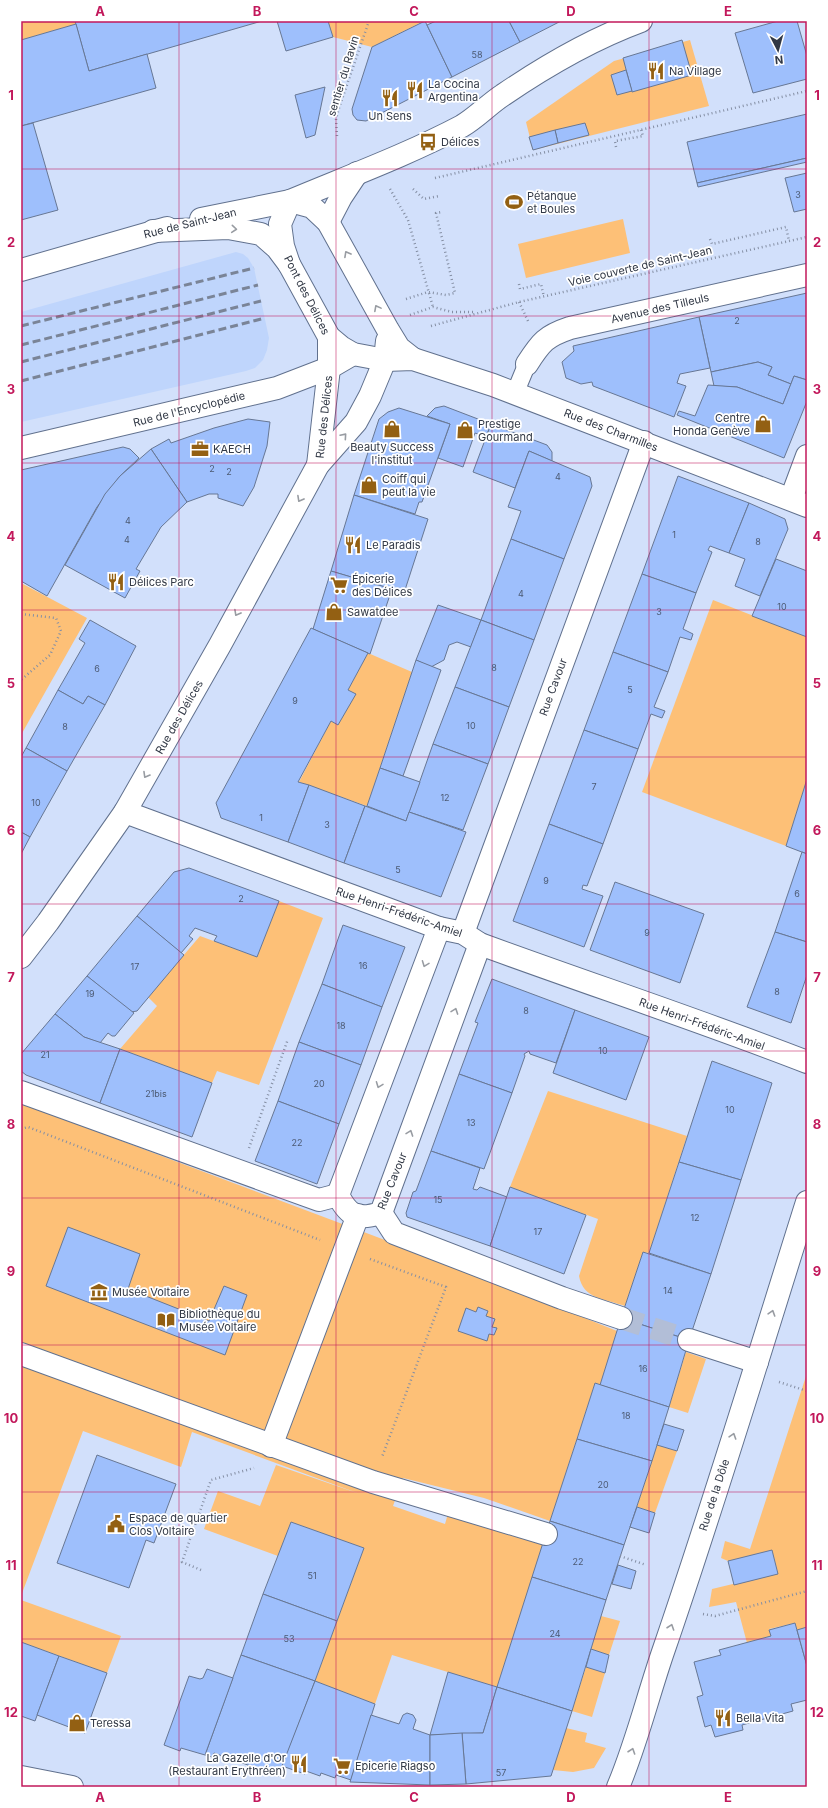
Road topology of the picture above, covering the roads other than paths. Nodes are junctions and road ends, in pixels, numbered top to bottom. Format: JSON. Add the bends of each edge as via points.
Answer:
{"nodes":[{"id":1,"x":641,"y":21,"type":"edge"},
{"id":2,"x":357,"y":173,"type":"junction"},
{"id":3,"x":290,"y":201,"type":"junction"},
{"id":4,"x":328,"y":222,"type":"junction"},
{"id":5,"x":153,"y":231,"type":"junction"},
{"id":6,"x":289,"y":264,"type":"junction"},
{"id":7,"x":21,"y":270,"type":"edge"},
{"id":8,"x":807,"y":275,"type":"edge"},
{"id":9,"x":388,"y":330,"type":"junction"},
{"id":10,"x":329,"y":336,"type":"junction"},
{"id":11,"x":353,"y":354,"type":"junction"},
{"id":12,"x":413,"y":359,"type":"junction"},
{"id":13,"x":385,"y":360,"type":"junction"},
{"id":14,"x":527,"y":364,"type":"joint"},
{"id":15,"x":329,"y":368,"type":"junction"},
{"id":16,"x":515,"y":393,"type":"junction"},
{"id":17,"x":644,"y":442,"type":"junction"},
{"id":18,"x":21,"y":448,"type":"edge"},
{"id":19,"x":807,"y":456,"type":"edge"},
{"id":20,"x":318,"y":465,"type":"junction"},
{"id":21,"x":799,"y":502,"type":"edge"},
{"id":22,"x":125,"y":812,"type":"junction"},
{"id":23,"x":439,"y":928,"type":"junction"},
{"id":24,"x":472,"y":938,"type":"junction"},
{"id":25,"x":21,"y":957,"type":"edge"},
{"id":26,"x":807,"y":1062,"type":"edge"},
{"id":27,"x":21,"y":1092,"type":"edge"},
{"id":28,"x":338,"y":1195,"type":"junction"},
{"id":29,"x":807,"y":1202,"type":"edge"},
{"id":30,"x":381,"y":1213,"type":"junction"},
{"id":31,"x":358,"y":1215,"type":"junction"},
{"id":32,"x":621,"y":1318,"type":"tunnel mouth"},
{"id":33,"x":689,"y":1340,"type":"tunnel mouth"},
{"id":34,"x":21,"y":1354,"type":"edge"},
{"id":35,"x":756,"y":1362,"type":"junction"},
{"id":36,"x":271,"y":1446,"type":"junction"},
{"id":37,"x":546,"y":1534,"type":"dead end"},
{"id":38,"x":21,"y":1776,"type":"edge"},
{"id":39,"x":72,"y":1787,"type":"edge"},
{"id":40,"x":618,"y":1787,"type":"edge"}],
"edges":[{"from":1,"to":2,"type":"street","name":"Rue de Saint-Jean","via":[[548,64],[489,104],[464,125]]},
{"from":2,"to":3,"type":"street","name":"Rue de Saint-Jean"},
{"from":2,"to":4,"type":"street"},
{"from":3,"to":4,"type":"street","via":[[312,207]]},
{"from":3,"to":5,"type":"street","name":"Rue de Saint-Jean","via":[[221,214]]},
{"from":3,"to":6,"type":"street","name":"Pont des Délices","via":[[280,224]]},
{"from":9,"to":4,"type":"street","one_way":true},
{"from":5,"to":6,"type":"street","one_way":true,"via":[[228,228],[247,230],[261,234],[278,248]]},
{"from":5,"to":7,"type":"street","name":"Rue de Saint-Jean"},
{"from":6,"to":10,"type":"street","name":"Pont des Délices"},
{"from":8,"to":14,"type":"street","name":"Avenue des Tilleuls","via":[[570,328],[552,334],[538,346]]},
{"from":9,"to":12,"type":"street","name":"Rue des Charmilles","via":[[400,348]]},
{"from":9,"to":13,"type":"street","name":"Rue des Délices"},
{"from":10,"to":11,"type":"street","name":"Rue des Charmilles","via":[[340,347]]},
{"from":10,"to":15,"type":"street","name":"Pont des Délices"},
{"from":11,"to":13,"type":"street","name":"Rue des Charmilles"},
{"from":11,"to":15,"type":"street","name":"Rue de l'Encyclopédie"},
{"from":12,"to":13,"type":"street","name":"Rue des Charmilles"},
{"from":12,"to":16,"type":"street","name":"Rue des Charmilles"},
{"from":20,"to":13,"type":"street","name":"Rue des Délices","one_way":true,"via":[[356,422]]},
{"from":14,"to":16,"type":"lane"},
{"from":15,"to":18,"type":"street","name":"Rue de l'Encyclopédie","via":[[277,388]]},
{"from":15,"to":20,"type":"street","name":"Rue des Délices"},
{"from":16,"to":17,"type":"street","name":"Rue des Charmilles"},
{"from":17,"to":21,"type":"street","name":"Rue des Charmilles"},
{"from":17,"to":24,"type":"street","name":"Rue Cavour"},
{"from":19,"to":21,"type":"street"},
{"from":20,"to":22,"type":"street","name":"Rue des Délices","one_way":true},
{"from":22,"to":23,"type":"street","name":"Rue Henri-Frédéric-Amiel"},
{"from":22,"to":25,"type":"street","name":"Rue des Délices","via":[[53,916]]},
{"from":23,"to":24,"type":"street","name":"Rue Henri-Frédéric-Amiel"},
{"from":23,"to":28,"type":"street","one_way":true},
{"from":24,"to":26,"type":"street","name":"Rue Henri-Frédéric-Amiel"},
{"from":30,"to":24,"type":"street","name":"Rue Cavour","one_way":true},
{"from":27,"to":28,"type":"street","via":[[319,1200]]},
{"from":28,"to":31,"type":"street","via":[[346,1210]]},
{"from":35,"to":29,"type":"street","name":"Rue de la Dôle","one_way":true},
{"from":30,"to":31,"type":"street","name":"Rue Cavour","via":[[366,1217]]},
{"from":30,"to":32,"type":"street","via":[[394,1233]]},
{"from":31,"to":36,"type":"street"},
{"from":33,"to":35,"type":"street"},
{"from":34,"to":36,"type":"street"},
{"from":40,"to":35,"type":"street","name":"Rue de la Dôle","one_way":true,"via":[[636,1740]]},
{"from":36,"to":37,"type":"street","via":[[373,1482]]},
{"from":38,"to":39,"type":"street"}]}
